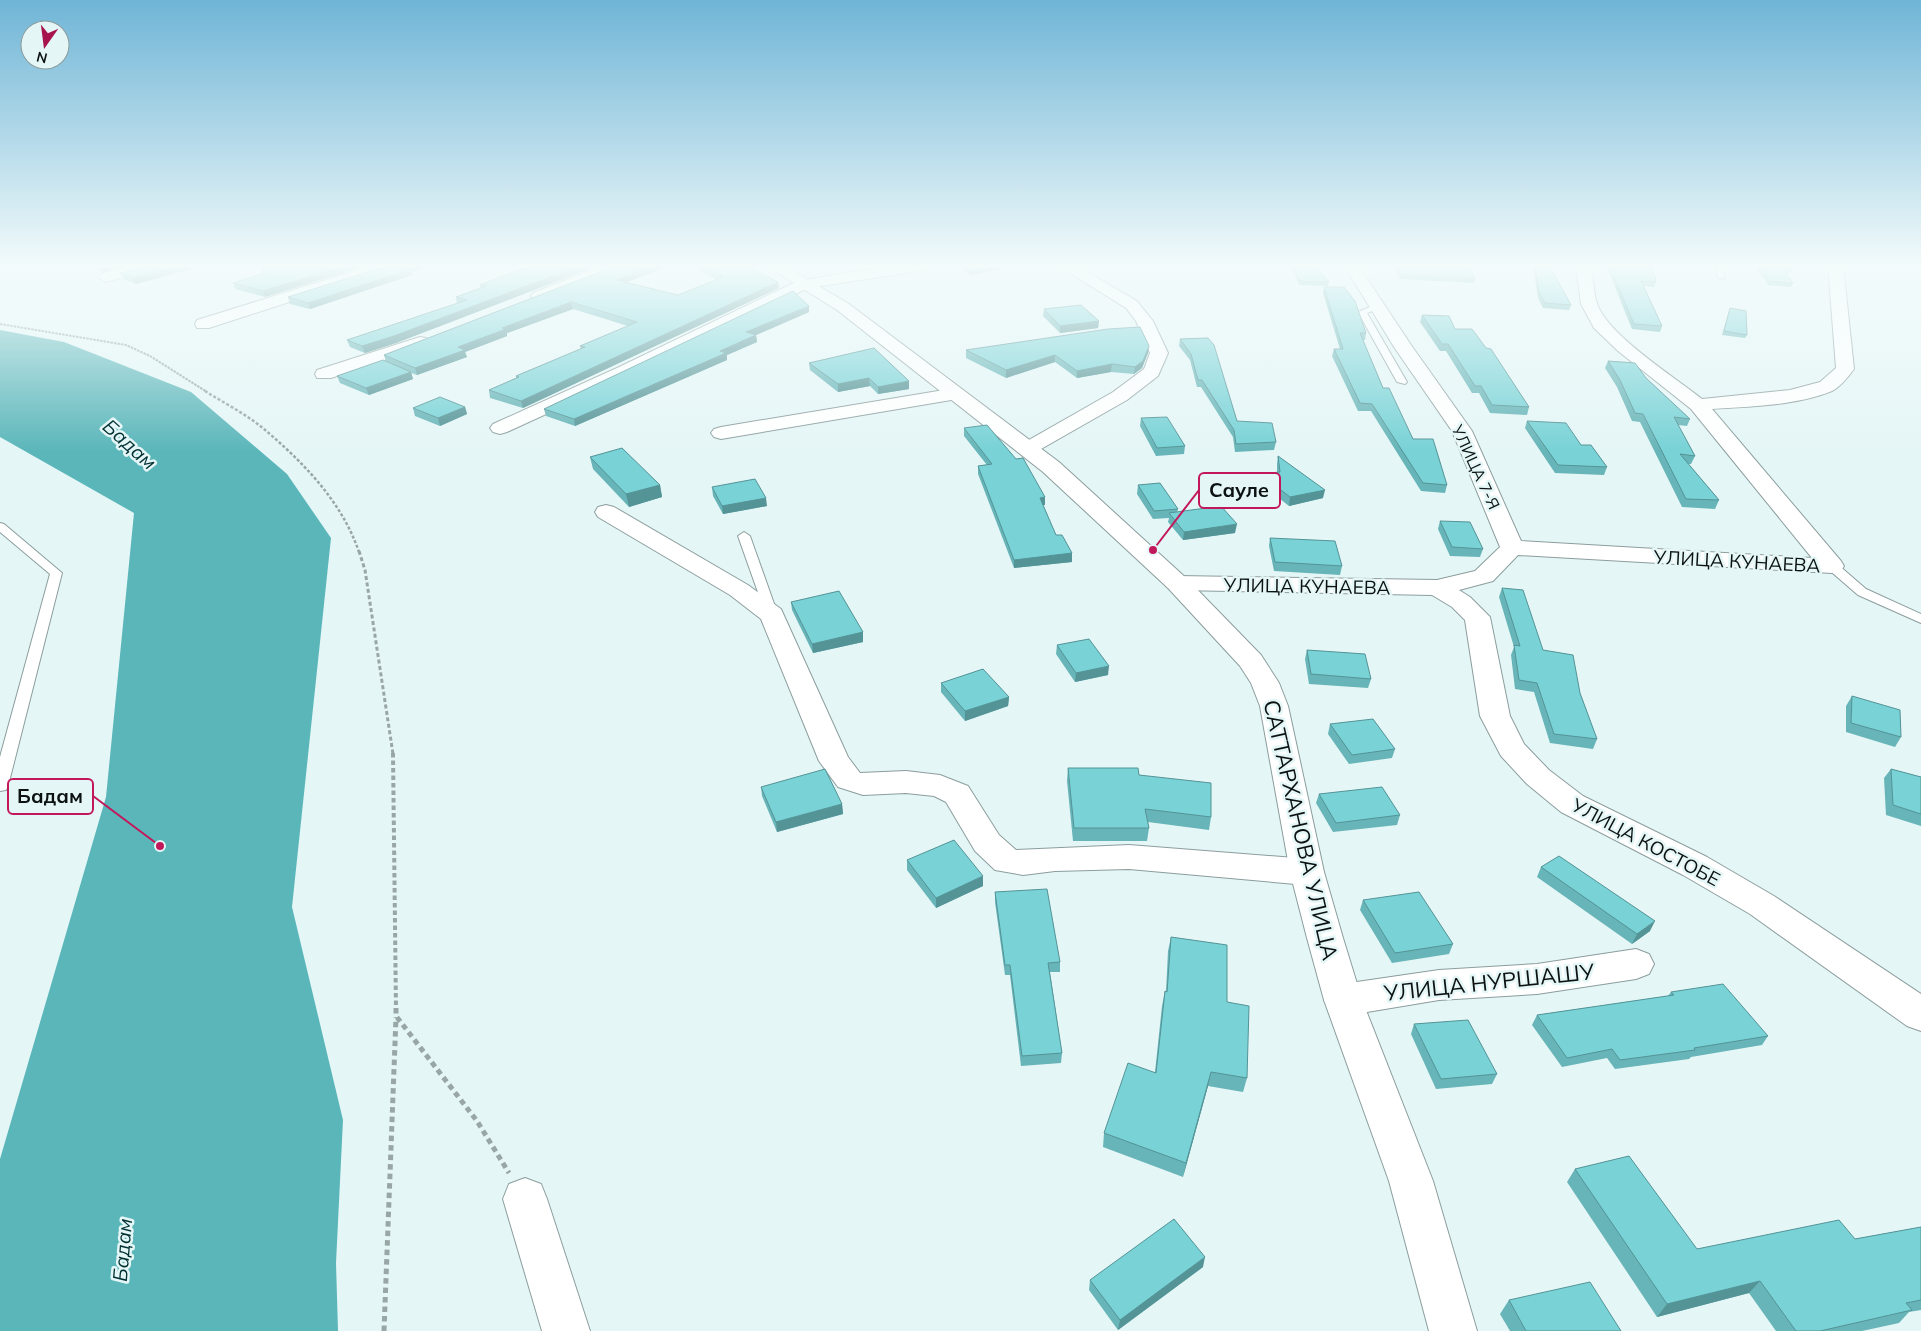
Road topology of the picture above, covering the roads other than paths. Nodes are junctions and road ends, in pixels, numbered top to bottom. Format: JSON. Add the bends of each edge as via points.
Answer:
{"nodes":[{"id":1,"x":715,"y":327,"type":"edge"},
{"id":2,"x":869,"y":327,"type":"edge"},
{"id":3,"x":1144,"y":327,"type":"edge"},
{"id":4,"x":1371,"y":327,"type":"edge"},
{"id":5,"x":1390,"y":327,"type":"edge"},
{"id":6,"x":1603,"y":327,"type":"edge"},
{"id":7,"x":1841,"y":327,"type":"edge"},
{"id":8,"x":437,"y":336,"type":"edge"},
{"id":9,"x":324,"y":374,"type":"dead end"},
{"id":10,"x":1402,"y":382,"type":"dead end"},
{"id":11,"x":956,"y":394,"type":"junction"},
{"id":12,"x":1698,"y":405,"type":"junction"},
{"id":13,"x":500,"y":428,"type":"dead end"},
{"id":14,"x":720,"y":432,"type":"dead end"},
{"id":15,"x":1027,"y":449,"type":"junction"},
{"id":16,"x":606,"y":512,"type":"dead end"},
{"id":17,"x":0,"y":526,"type":"edge"},
{"id":18,"x":744,"y":536,"type":"dead end"},
{"id":19,"x":1512,"y":548,"type":"junction"},
{"id":20,"x":1832,"y":566,"type":"junction"},
{"id":21,"x":1177,"y":583,"type":"junction"},
{"id":22,"x":1449,"y":595,"type":"junction"},
{"id":23,"x":772,"y":615,"type":"junction"},
{"id":24,"x":1921,"y":619,"type":"edge"},
{"id":25,"x":0,"y":786,"type":"edge"},
{"id":26,"x":1307,"y":872,"type":"junction"},
{"id":27,"x":1636,"y":964,"type":"dead end"},
{"id":28,"x":1343,"y":1000,"type":"junction"},
{"id":29,"x":1921,"y":1015,"type":"edge"},
{"id":30,"x":525,"y":1199,"type":"road end"},
{"id":31,"x":566,"y":1331,"type":"edge"},
{"id":32,"x":1453,"y":1331,"type":"edge"}],
"edges":[{"from":1,"to":13,"type":"street"},
{"from":2,"to":11,"type":"street","name":"САТТАРХАНОВА УЛИЦА"},
{"from":3,"to":15,"type":"street","via":[[1159,353],[1152,372],[1112,401]]},
{"from":4,"to":10,"type":"lane"},
{"from":5,"to":19,"type":"street","name":"УЛИЦА 7-Я","via":[[1462,430]]},
{"from":6,"to":12,"type":"street","name":"УЛИЦА КУНАЕВА"},
{"from":7,"to":12,"type":"street","via":[[1845,369],[1827,386],[1791,396]]},
{"from":8,"to":9,"type":"street"},
{"from":11,"to":14,"type":"street"},
{"from":11,"to":15,"type":"street","name":"САТТАРХАНОВА УЛИЦА"},
{"from":12,"to":20,"type":"street","name":"УЛИЦА КУНАЕВА"},
{"from":15,"to":21,"type":"street","name":"САТТАРХАНОВА УЛИЦА","via":[[1051,467]]},
{"from":16,"to":23,"type":"street","via":[[739,590]]},
{"from":17,"to":25,"type":"lane","via":[[56,573]]},
{"from":18,"to":23,"type":"lane"},
{"from":19,"to":20,"type":"street","name":"УЛИЦА КУНАЕВА"},
{"from":19,"to":22,"type":"street","name":"УЛИЦА КУНАЕВА","via":[[1484,576]]},
{"from":20,"to":24,"type":"lane","via":[[1862,592]]},
{"from":21,"to":22,"type":"street","name":"УЛИЦА КУНАЕВА"},
{"from":21,"to":26,"type":"street","name":"САТТАРХАНОВА УЛИЦА","via":[[1250,661],[1265,683],[1274,706]]},
{"from":22,"to":29,"type":"street","name":"УЛИЦА КОСТОБЕ","via":[[1477,618],[1495,716],[1512,749],[1538,777],[1572,804],[1695,866],[1762,905]]},
{"from":23,"to":26,"type":"street","via":[[834,761],[849,780],[863,784],[906,782],[940,786],[957,794],[987,843],[1007,861],[1129,857]]},
{"from":26,"to":28,"type":"street","name":"САТТАРХАНОВА УЛИЦА"},
{"from":27,"to":28,"type":"street","name":"УЛИЦА НУРШАШУ","via":[[1537,980],[1439,985]]},
{"from":28,"to":32,"type":"street","name":"САТТАРХАНОВА УЛИЦА","via":[[1411,1181]]},
{"from":30,"to":31,"type":"street"}]}
